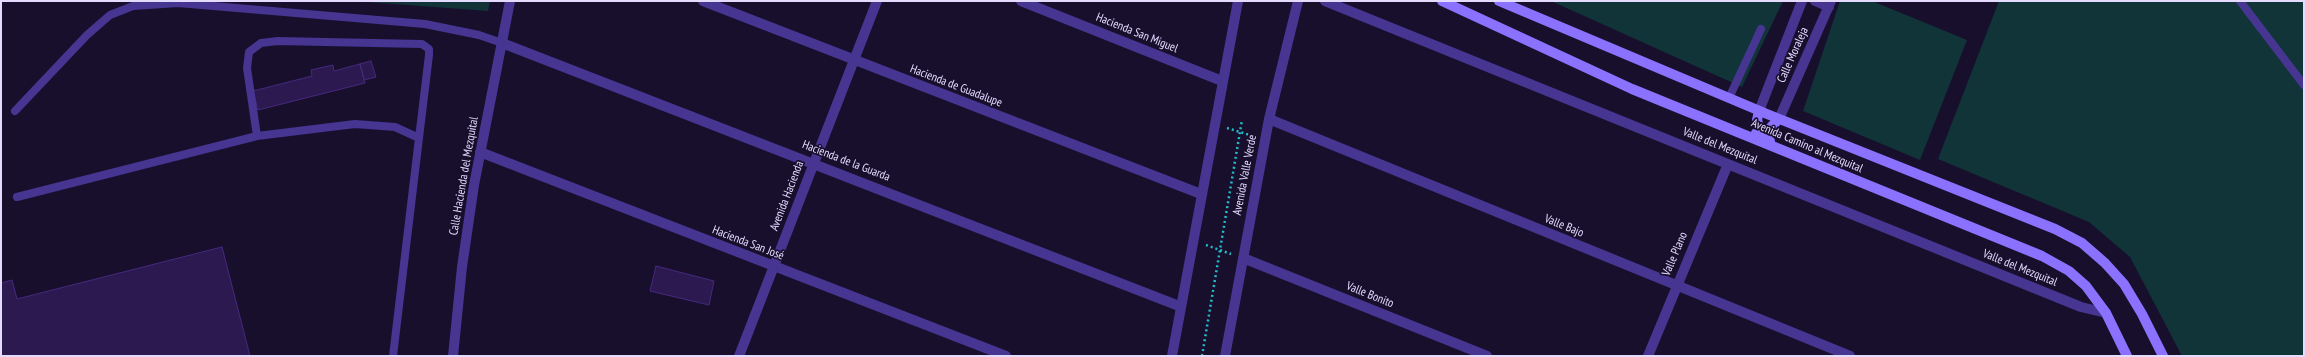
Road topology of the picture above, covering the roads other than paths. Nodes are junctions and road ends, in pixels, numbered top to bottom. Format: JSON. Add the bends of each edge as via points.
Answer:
{"nodes":[{"id":1,"x":510,"y":1,"type":"edge"},
{"id":2,"x":703,"y":1,"type":"edge"},
{"id":3,"x":877,"y":1,"type":"edge"},
{"id":4,"x":1020,"y":1,"type":"edge"},
{"id":5,"x":1238,"y":1,"type":"edge"},
{"id":6,"x":1298,"y":1,"type":"edge"},
{"id":7,"x":1325,"y":1,"type":"edge"},
{"id":8,"x":1442,"y":1,"type":"edge"},
{"id":9,"x":1499,"y":1,"type":"edge"},
{"id":10,"x":1802,"y":1,"type":"edge"},
{"id":11,"x":1815,"y":1,"type":"edge"},
{"id":12,"x":2240,"y":1,"type":"edge"},
{"id":13,"x":1830,"y":4,"type":"edge"},
{"id":14,"x":1761,"y":29,"type":"dead end"},
{"id":15,"x":502,"y":43,"type":"junction"},
{"id":16,"x":853,"y":61,"type":"junction"},
{"id":17,"x":1222,"y":81,"type":"junction"},
{"id":18,"x":2304,"y":85,"type":"edge"},
{"id":19,"x":1729,"y":98,"type":"junction"},
{"id":20,"x":15,"y":111,"type":"dead end"},
{"id":21,"x":1759,"y":111,"type":"junction"},
{"id":22,"x":1269,"y":119,"type":"junction"},
{"id":23,"x":1779,"y":119,"type":"junction"},
{"id":24,"x":1737,"y":130,"type":"junction"},
{"id":25,"x":1761,"y":133,"type":"junction"},
{"id":26,"x":257,"y":136,"type":"junction"},
{"id":27,"x":419,"y":138,"type":"junction"},
{"id":28,"x":1781,"y":150,"type":"junction"},
{"id":29,"x":480,"y":152,"type":"junction"},
{"id":30,"x":814,"y":163,"type":"junction"},
{"id":31,"x":1728,"y":164,"type":"junction"},
{"id":32,"x":1201,"y":194,"type":"junction"},
{"id":33,"x":17,"y":197,"type":"dead end"},
{"id":34,"x":1243,"y":258,"type":"junction"},
{"id":35,"x":774,"y":267,"type":"junction"},
{"id":36,"x":1676,"y":286,"type":"junction"},
{"id":37,"x":1179,"y":306,"type":"junction"},
{"id":38,"x":2106,"y":313,"type":"junction"},
{"id":39,"x":393,"y":356,"type":"edge"},
{"id":40,"x":453,"y":356,"type":"edge"},
{"id":41,"x":739,"y":356,"type":"edge"},
{"id":42,"x":1006,"y":356,"type":"edge"},
{"id":43,"x":1172,"y":356,"type":"edge"},
{"id":44,"x":1225,"y":356,"type":"edge"},
{"id":45,"x":1487,"y":356,"type":"edge"},
{"id":46,"x":1648,"y":356,"type":"edge"},
{"id":47,"x":1850,"y":356,"type":"edge"},
{"id":48,"x":2127,"y":356,"type":"edge"},
{"id":49,"x":2163,"y":356,"type":"edge"}],
"edges":[{"from":1,"to":15,"type":"street","name":"Calle Hacienda del Mezquital"},
{"from":2,"to":16,"type":"street","name":"Hacienda de Guadalupe"},
{"from":3,"to":16,"type":"street","name":"Avenida Hacienda"},
{"from":4,"to":17,"type":"street","name":"Hacienda San Miguel"},
{"from":5,"to":17,"type":"street"},
{"from":6,"to":22,"type":"street","name":"Avenida Valle Verde"},
{"from":7,"to":31,"type":"street","name":"Valle del Mezquital"},
{"from":8,"to":24,"type":"main road","name":"Avenida Camino al Mezquital","via":[[1561,58]]},
{"from":9,"to":19,"type":"main road","name":"Avenida Camino al Mezquital"},
{"from":10,"to":21,"type":"street","name":"Calle Moraleja"},
{"from":11,"to":13,"type":"street"},
{"from":12,"to":18,"type":"lane"},
{"from":13,"to":23,"type":"street","name":"Calle Moraleja"},
{"from":14,"to":19,"type":"lane"},
{"from":15,"to":20,"type":"lane","via":[[479,35],[418,23],[178,3],[134,6],[110,15],[87,35]]},
{"from":15,"to":29,"type":"street","name":"Calle Hacienda del Mezquital"},
{"from":15,"to":30,"type":"street","name":"Hacienda de la Guarda"},
{"from":16,"to":30,"type":"street","name":"Avenida Hacienda"},
{"from":16,"to":32,"type":"street","name":"Hacienda de Guadalupe"},
{"from":17,"to":32,"type":"street"},
{"from":19,"to":21,"type":"main road","name":"Avenida Camino al Mezquital"},
{"from":21,"to":23,"type":"main road","name":"Avenida Camino al Mezquital"},
{"from":21,"to":25,"type":"main road","via":[[1757,120]]},
{"from":22,"to":34,"type":"street","name":"Avenida Valle Verde"},
{"from":22,"to":36,"type":"street","name":"Valle Bajo"},
{"from":23,"to":25,"type":"main road","via":[[1772,127]]},
{"from":23,"to":49,"type":"main road","name":"Avenida Camino al Mezquital","via":[[2055,229],[2082,244],[2105,263],[2124,284]]},
{"from":24,"to":25,"type":"main road"},
{"from":24,"to":28,"type":"main road","name":"Avenida Camino al Mezquital"},
{"from":25,"to":28,"type":"main road"},
{"from":26,"to":27,"type":"lane","via":[[355,124],[395,127]]},
{"from":26,"to":27,"type":"lane","via":[[247,68],[249,52],[261,43],[278,41],[422,44],[429,49],[429,55]]},
{"from":26,"to":33,"type":"lane"},
{"from":27,"to":39,"type":"lane"},
{"from":28,"to":38,"type":"main road","name":"Avenida Camino al Mezquital","via":[[2042,256],[2086,286]]},
{"from":29,"to":35,"type":"street","name":"Hacienda San José"},
{"from":29,"to":40,"type":"street","name":"Calle Hacienda del Mezquital","via":[[462,267]]},
{"from":30,"to":35,"type":"street","name":"Avenida Hacienda"},
{"from":30,"to":37,"type":"street","name":"Hacienda de la Guarda"},
{"from":31,"to":36,"type":"street","name":"Valle Plano"},
{"from":31,"to":38,"type":"street","name":"Valle del Mezquital","via":[[2081,307]]},
{"from":32,"to":37,"type":"street"},
{"from":34,"to":44,"type":"street","name":"Avenida Valle Verde"},
{"from":34,"to":45,"type":"street","name":"Valle Bonito"},
{"from":35,"to":41,"type":"street","name":"Avenida Hacienda"},
{"from":35,"to":42,"type":"street","name":"Hacienda San José"},
{"from":36,"to":46,"type":"street","name":"Valle Plano"},
{"from":36,"to":47,"type":"street","name":"Valle Bajo"},
{"from":37,"to":43,"type":"street"},
{"from":38,"to":48,"type":"main road","name":"Avenida Camino al Mezquital"}]}
